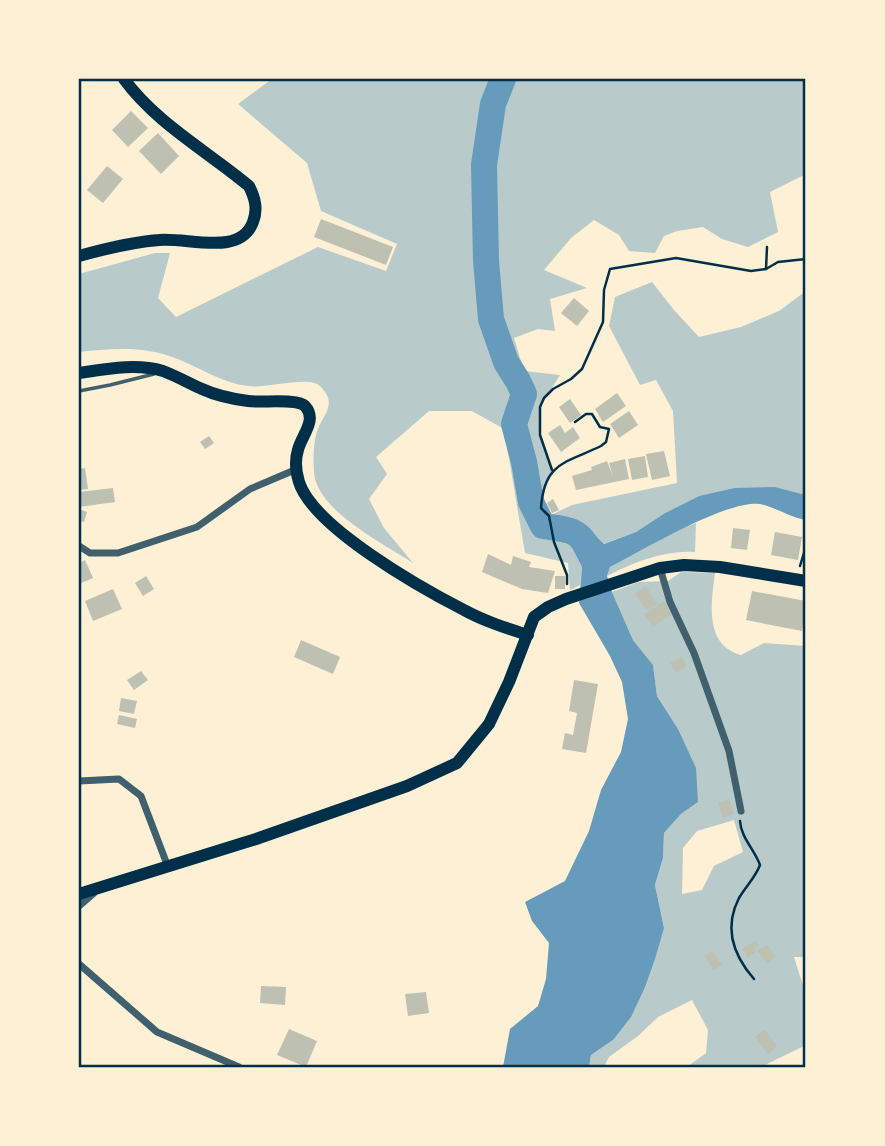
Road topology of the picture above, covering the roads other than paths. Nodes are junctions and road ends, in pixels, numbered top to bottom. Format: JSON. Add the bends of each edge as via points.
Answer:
{"nodes":[{"id":1,"x":124,"y":79,"type":"edge"},
{"id":2,"x":79,"y":256,"type":"edge"},
{"id":3,"x":162,"y":371,"type":"junction"},
{"id":4,"x":79,"y":373,"type":"edge"},
{"id":5,"x":79,"y":391,"type":"edge"},
{"id":6,"x":297,"y":469,"type":"junction"},
{"id":7,"x":79,"y":546,"type":"edge"},
{"id":8,"x":660,"y":568,"type":"junction"},
{"id":9,"x":806,"y":582,"type":"edge"},
{"id":10,"x":528,"y":635,"type":"junction"},
{"id":11,"x":79,"y":781,"type":"edge"},
{"id":12,"x":741,"y":811,"type":"road end"},
{"id":13,"x":168,"y":867,"type":"junction"},
{"id":14,"x":103,"y":886,"type":"junction"},
{"id":15,"x":79,"y":894,"type":"edge"},
{"id":16,"x":79,"y":906,"type":"edge"},
{"id":17,"x":79,"y":964,"type":"edge"},
{"id":18,"x":239,"y":1067,"type":"edge"}],
"edges":[{"from":1,"to":2,"type":"main road","via":[[160,118],[249,186],[256,209],[253,221],[243,237],[228,244],[158,240]]},
{"from":3,"to":4,"type":"main road","via":[[121,367]]},
{"from":3,"to":5,"type":"lane"},
{"from":3,"to":6,"type":"main road","via":[[206,391],[244,401],[302,403],[310,422],[297,453]]},
{"from":6,"to":7,"type":"street","via":[[250,489],[197,527],[118,553],[90,553]]},
{"from":6,"to":10,"type":"main road","via":[[312,506],[374,558],[465,611]]},
{"from":8,"to":9,"type":"main road","via":[[704,565]]},
{"from":8,"to":10,"type":"main road","via":[[572,591],[534,617]]},
{"from":8,"to":12,"type":"street","via":[[729,751]]},
{"from":10,"to":13,"type":"main road","via":[[489,724],[457,764],[378,797]]},
{"from":11,"to":13,"type":"street","via":[[119,779],[141,796]]},
{"from":13,"to":14,"type":"main road"},
{"from":14,"to":15,"type":"main road"},
{"from":14,"to":16,"type":"street"},
{"from":17,"to":18,"type":"street","via":[[157,1032]]}]}
